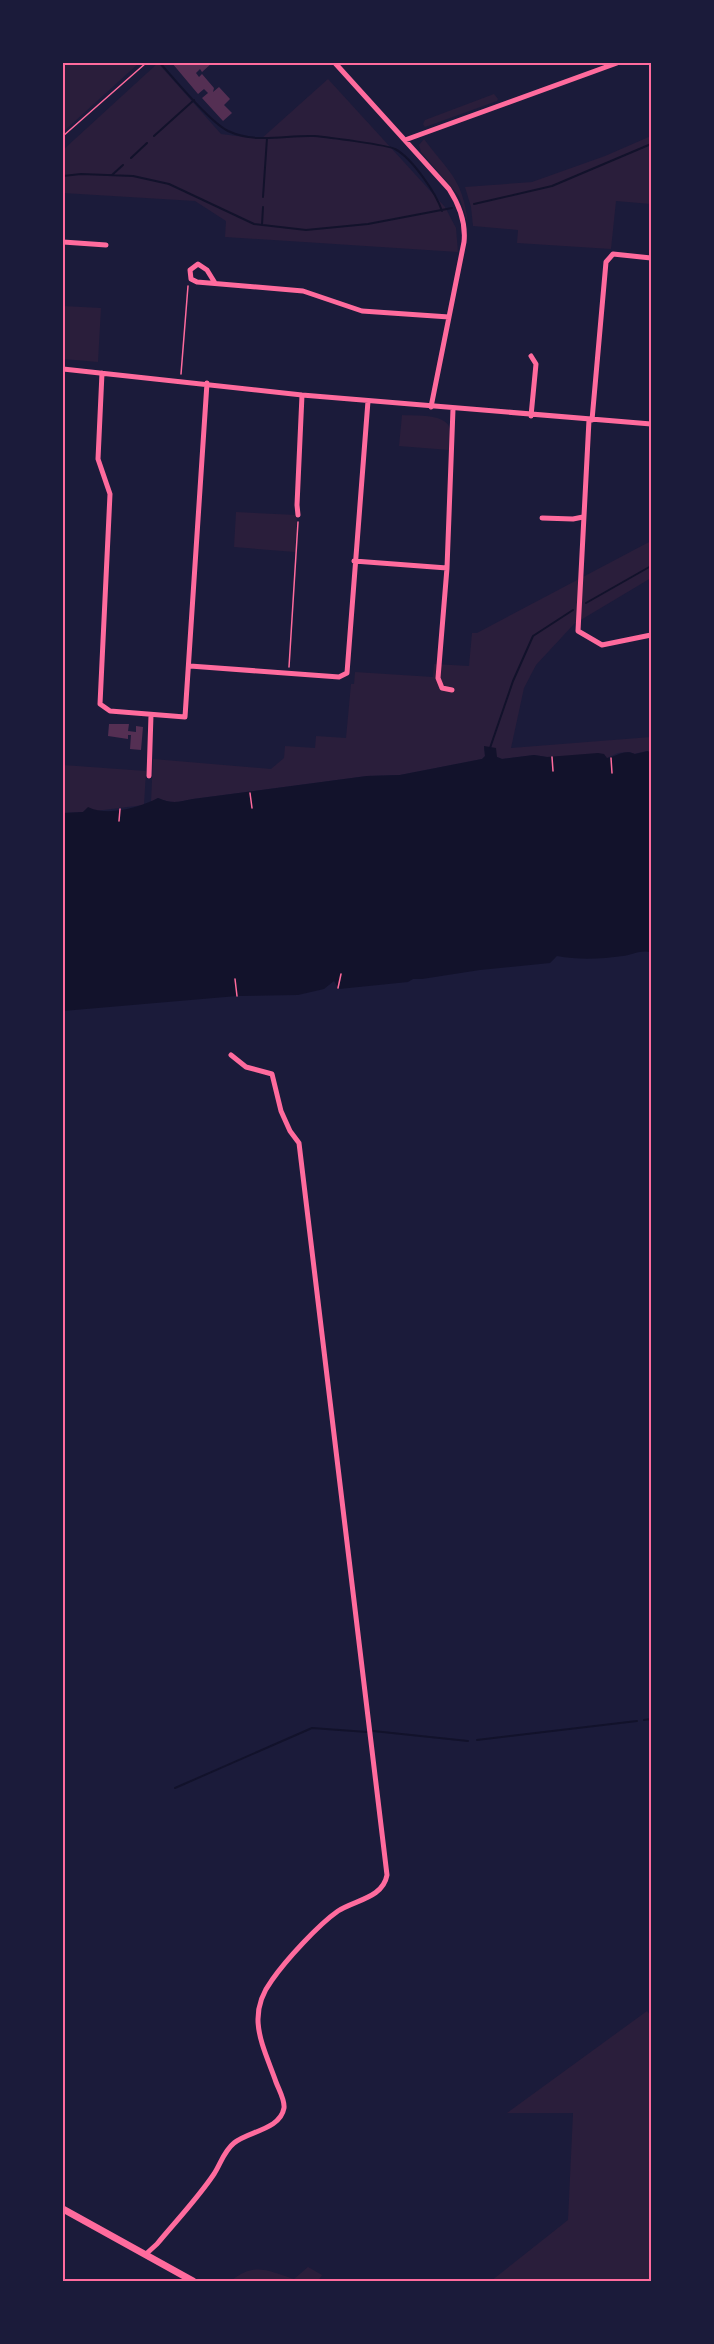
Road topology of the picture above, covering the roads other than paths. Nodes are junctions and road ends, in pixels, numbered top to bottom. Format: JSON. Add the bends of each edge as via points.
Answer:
{"nodes":[{"id":1,"x":335,"y":63,"type":"edge"},
{"id":2,"x":617,"y":63,"type":"edge"},
{"id":3,"x":405,"y":140,"type":"junction"},
{"id":4,"x":63,"y":242,"type":"edge"},
{"id":5,"x":106,"y":245,"type":"dead end"},
{"id":6,"x":651,"y":258,"type":"edge"},
{"id":7,"x":215,"y":283,"type":"junction"},
{"id":8,"x":449,"y":317,"type":"junction"},
{"id":9,"x":531,"y":356,"type":"dead end"},
{"id":10,"x":63,"y":369,"type":"edge"},
{"id":11,"x":102,"y":373,"type":"junction"},
{"id":12,"x":207,"y":383,"type":"junction"},
{"id":13,"x":302,"y":395,"type":"junction"},
{"id":14,"x":368,"y":401,"type":"junction"},
{"id":15,"x":431,"y":407,"type":"junction"},
{"id":16,"x":453,"y":409,"type":"junction"},
{"id":17,"x":531,"y":416,"type":"junction"},
{"id":18,"x":590,"y":420,"type":"junction"},
{"id":19,"x":651,"y":424,"type":"edge"},
{"id":20,"x":298,"y":515,"type":"road end"},
{"id":21,"x":583,"y":517,"type":"junction"},
{"id":22,"x":543,"y":518,"type":"dead end"},
{"id":23,"x":354,"y":561,"type":"junction"},
{"id":24,"x":447,"y":568,"type":"junction"},
{"id":25,"x":651,"y":635,"type":"edge"},
{"id":26,"x":190,"y":666,"type":"junction"},
{"id":27,"x":452,"y":690,"type":"dead end"},
{"id":28,"x":151,"y":715,"type":"junction"},
{"id":29,"x":149,"y":776,"type":"dead end"},
{"id":30,"x":231,"y":1055,"type":"dead end"},
{"id":31,"x":63,"y":2209,"type":"edge"},
{"id":32,"x":146,"y":2254,"type":"junction"},
{"id":33,"x":193,"y":2281,"type":"edge"}],
"edges":[{"from":1,"to":3,"type":"street"},
{"from":2,"to":3,"type":"street"},
{"from":3,"to":8,"type":"street","via":[[449,189],[462,217],[464,242]]},
{"from":4,"to":5,"type":"street"},
{"from":6,"to":18,"type":"street","via":[[613,254],[606,262]]},
{"from":7,"to":7,"type":"street","via":[[198,264],[190,270],[191,279]]},
{"from":7,"to":8,"type":"street","via":[[303,291],[362,311]]},
{"from":8,"to":15,"type":"street"},
{"from":9,"to":17,"type":"street","via":[[536,364]]},
{"from":10,"to":11,"type":"street"},
{"from":11,"to":12,"type":"street"},
{"from":11,"to":28,"type":"street","via":[[98,459],[110,494],[100,704],[110,711]]},
{"from":12,"to":13,"type":"street"},
{"from":12,"to":26,"type":"street"},
{"from":13,"to":14,"type":"street"},
{"from":13,"to":20,"type":"street"},
{"from":14,"to":15,"type":"street"},
{"from":14,"to":23,"type":"street"},
{"from":15,"to":16,"type":"street"},
{"from":16,"to":17,"type":"street"},
{"from":16,"to":24,"type":"street"},
{"from":17,"to":18,"type":"street"},
{"from":18,"to":19,"type":"street"},
{"from":18,"to":21,"type":"street"},
{"from":21,"to":22,"type":"street"},
{"from":21,"to":25,"type":"street","via":[[578,631],[602,645]]},
{"from":23,"to":24,"type":"street"},
{"from":23,"to":26,"type":"street","via":[[347,673],[339,677]]},
{"from":24,"to":27,"type":"street","via":[[438,678],[442,688]]},
{"from":26,"to":28,"type":"street","via":[[185,717]]},
{"from":28,"to":29,"type":"street"},
{"from":30,"to":32,"type":"street","via":[[246,1067],[272,1074],[281,1111],[299,1143],[387,1875],[379,1891],[338,1912],[294,1953],[271,1981],[258,2003],[258,2022],[284,2106],[280,2118],[235,2141],[215,2173]]},
{"from":31,"to":32,"type":"main road"},
{"from":32,"to":33,"type":"main road"}]}
